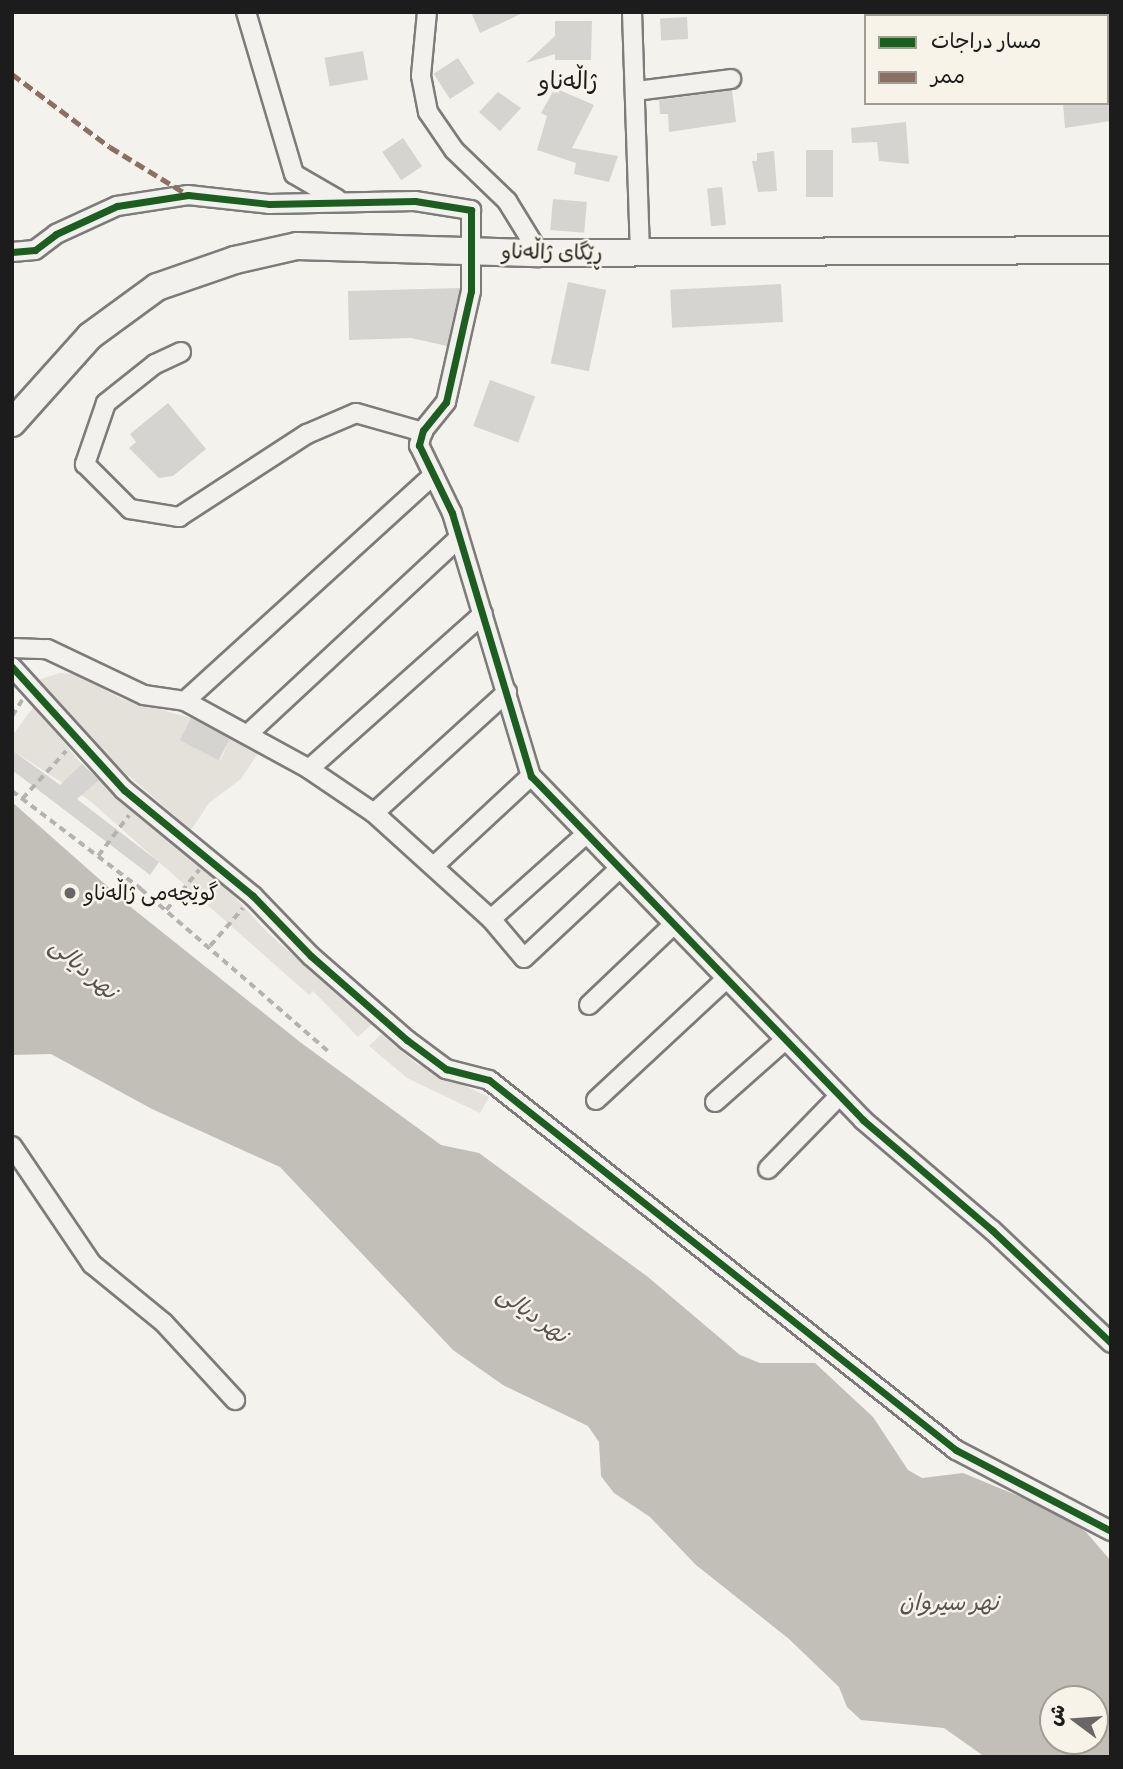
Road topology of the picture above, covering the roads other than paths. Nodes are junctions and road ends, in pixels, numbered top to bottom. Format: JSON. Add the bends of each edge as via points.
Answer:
{"nodes":[{"id":1,"x":246,"y":12,"type":"edge"},
{"id":2,"x":632,"y":12,"type":"edge"},
{"id":3,"x":424,"y":14,"type":"edge"},
{"id":4,"x":731,"y":79,"type":"dead end"},
{"id":5,"x":636,"y":91,"type":"junction"},
{"id":6,"x":340,"y":201,"type":"junction"},
{"id":7,"x":1111,"y":250,"type":"edge"},
{"id":8,"x":468,"y":251,"type":"junction"},
{"id":9,"x":12,"y":252,"type":"edge"},
{"id":10,"x":539,"y":253,"type":"junction"},
{"id":11,"x":640,"y":253,"type":"junction"},
{"id":12,"x":181,"y":352,"type":"dead end"},
{"id":13,"x":12,"y":423,"type":"edge"},
{"id":14,"x":423,"y":432,"type":"junction"},
{"id":15,"x":433,"y":475,"type":"junction"},
{"id":16,"x":460,"y":538,"type":"junction"},
{"id":17,"x":483,"y":614,"type":"junction"},
{"id":18,"x":12,"y":648,"type":"edge"},
{"id":19,"x":12,"y":667,"type":"edge"},
{"id":20,"x":507,"y":692,"type":"junction"},
{"id":21,"x":185,"y":701,"type":"junction"},
{"id":22,"x":248,"y":734,"type":"junction"},
{"id":23,"x":309,"y":769,"type":"junction"},
{"id":24,"x":531,"y":776,"type":"junction"},
{"id":25,"x":374,"y":813,"type":"junction"},
{"id":26,"x":586,"y":834,"type":"junction"},
{"id":27,"x":434,"y":866,"type":"junction"},
{"id":28,"x":619,"y":869,"type":"junction"},
{"id":29,"x":491,"y":919,"type":"junction"},
{"id":30,"x":672,"y":926,"type":"junction"},
{"id":31,"x":725,"y":980,"type":"junction"},
{"id":32,"x":589,"y":1005,"type":"dead end"},
{"id":33,"x":784,"y":1041,"type":"junction"},
{"id":34,"x":839,"y":1096,"type":"junction"},
{"id":35,"x":596,"y":1100,"type":"dead end"},
{"id":36,"x":715,"y":1102,"type":"dead end"},
{"id":37,"x":12,"y":1146,"type":"edge"},
{"id":38,"x":768,"y":1169,"type":"dead end"},
{"id":39,"x":1111,"y":1343,"type":"edge"},
{"id":40,"x":235,"y":1400,"type":"dead end"},
{"id":41,"x":1111,"y":1531,"type":"edge"}],
"edges":[{"from":1,"to":6,"type":"street","via":[[294,174]]},
{"from":2,"to":5,"type":"street"},
{"from":3,"to":10,"type":"street","via":[[421,76],[428,112],[454,150],[507,201]]},
{"from":4,"to":5,"type":"street"},
{"from":5,"to":11,"type":"street"},
{"from":6,"to":8,"type":"street","via":[[415,201],[471,210]]},
{"from":6,"to":9,"type":"street","via":[[270,204],[188,195],[117,206],[56,234],[35,250]]},
{"from":7,"to":11,"type":"main road","name":"ڕێگای ژاڵەناو"},
{"from":8,"to":10,"type":"main road","name":"ڕێگای ژاڵەناو"},
{"from":8,"to":13,"type":"main road","name":"ڕێگای ژاڵەناو","via":[[297,246],[235,260],[157,287],[90,336]]},
{"from":8,"to":14,"type":"street","via":[[471,291],[446,402]]},
{"from":10,"to":11,"type":"main road","name":"ڕێگای ژاڵەناو"},
{"from":12,"to":14,"type":"street","via":[[155,364],[106,403],[85,464],[130,509],[179,517],[307,434],[356,413]]},
{"from":14,"to":15,"type":"street","via":[[419,445]]},
{"from":15,"to":16,"type":"street"},
{"from":15,"to":21,"type":"street"},
{"from":16,"to":17,"type":"street"},
{"from":16,"to":22,"type":"street"},
{"from":17,"to":20,"type":"street"},
{"from":17,"to":23,"type":"street"},
{"from":18,"to":21,"type":"street","via":[[47,649],[144,695]]},
{"from":19,"to":41,"type":"street","via":[[139,802],[253,896],[311,957],[407,1040],[446,1069],[489,1080],[956,1450]]},
{"from":20,"to":24,"type":"street"},
{"from":20,"to":25,"type":"street"},
{"from":21,"to":22,"type":"street"},
{"from":22,"to":23,"type":"street"},
{"from":23,"to":25,"type":"street"},
{"from":24,"to":26,"type":"street"},
{"from":24,"to":27,"type":"street"},
{"from":25,"to":27,"type":"street"},
{"from":26,"to":28,"type":"street"},
{"from":26,"to":29,"type":"street"},
{"from":27,"to":29,"type":"street"},
{"from":28,"to":29,"type":"street","via":[[524,958]]},
{"from":28,"to":30,"type":"street"},
{"from":30,"to":31,"type":"street"},
{"from":30,"to":32,"type":"street"},
{"from":31,"to":33,"type":"street"},
{"from":31,"to":35,"type":"street"},
{"from":33,"to":34,"type":"street"},
{"from":33,"to":36,"type":"street"},
{"from":34,"to":38,"type":"street"},
{"from":34,"to":39,"type":"street"},
{"from":37,"to":40,"type":"street","via":[[92,1264],[164,1323]]}]}
